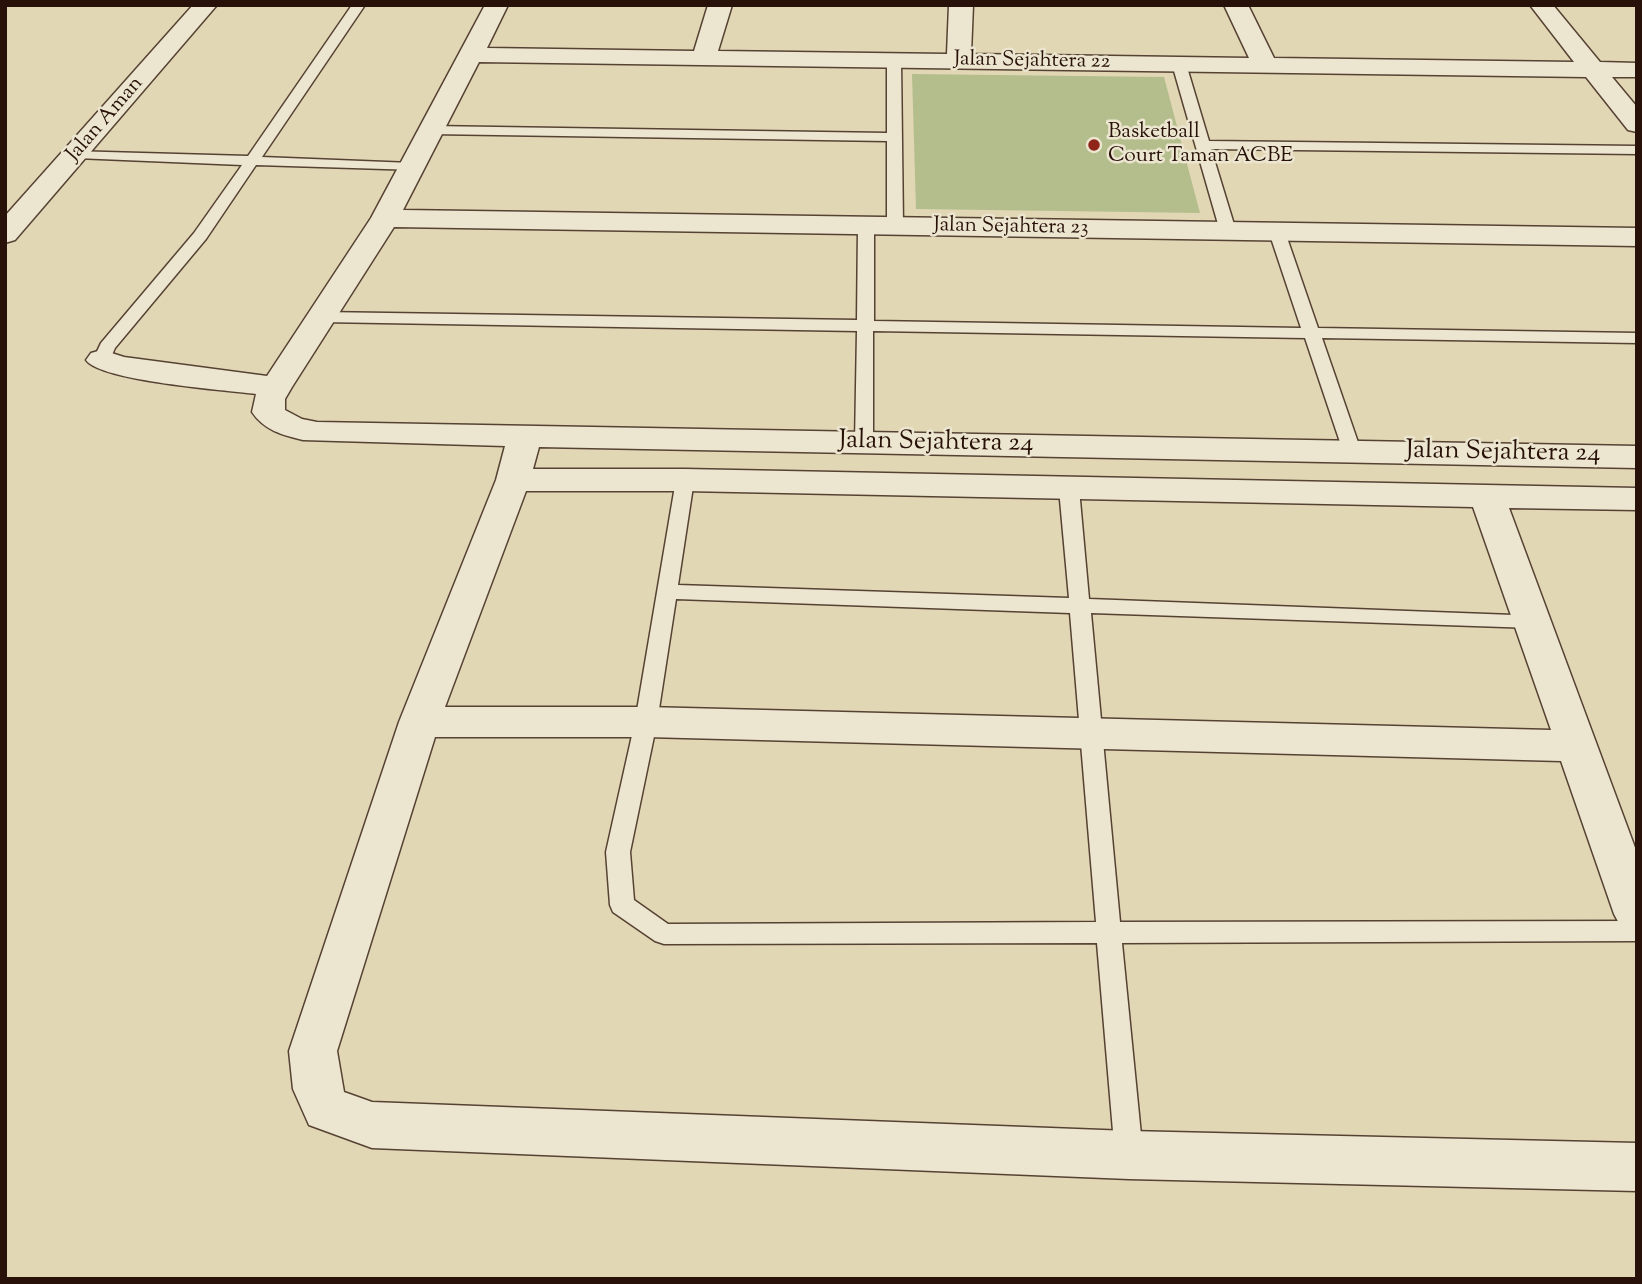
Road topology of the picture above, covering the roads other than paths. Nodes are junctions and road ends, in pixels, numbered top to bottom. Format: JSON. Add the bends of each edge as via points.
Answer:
{"nodes":[{"id":1,"x":206,"y":5,"type":"edge"},
{"id":2,"x":359,"y":5,"type":"edge"},
{"id":3,"x":498,"y":5,"type":"edge"},
{"id":4,"x":720,"y":5,"type":"edge"},
{"id":5,"x":961,"y":5,"type":"edge"},
{"id":6,"x":1236,"y":5,"type":"edge"},
{"id":7,"x":1541,"y":5,"type":"edge"},
{"id":8,"x":471,"y":55,"type":"junction"},
{"id":9,"x":704,"y":58,"type":"junction"},
{"id":10,"x":894,"y":60,"type":"junction"},
{"id":11,"x":959,"y":61,"type":"junction"},
{"id":12,"x":1179,"y":64,"type":"junction"},
{"id":13,"x":1265,"y":65,"type":"junction"},
{"id":14,"x":1593,"y":70,"type":"junction"},
{"id":15,"x":1637,"y":70,"type":"edge"},
{"id":16,"x":1637,"y":124,"type":"edge"},
{"id":17,"x":431,"y":130,"type":"junction"},
{"id":18,"x":895,"y":137,"type":"junction"},
{"id":19,"x":1202,"y":145,"type":"junction"},
{"id":20,"x":1637,"y":150,"type":"edge"},
{"id":21,"x":76,"y":154,"type":"junction"},
{"id":22,"x":251,"y":162,"type":"junction"},
{"id":23,"x":412,"y":167,"type":"junction"},
{"id":24,"x":385,"y":218,"type":"junction"},
{"id":25,"x":866,"y":226,"type":"junction"},
{"id":26,"x":895,"y":226,"type":"junction"},
{"id":27,"x":1228,"y":231,"type":"junction"},
{"id":28,"x":1277,"y":232,"type":"junction"},
{"id":29,"x":5,"y":234,"type":"edge"},
{"id":30,"x":1637,"y":237,"type":"edge"},
{"id":31,"x":321,"y":317,"type":"junction"},
{"id":32,"x":865,"y":326,"type":"junction"},
{"id":33,"x":1311,"y":333,"type":"junction"},
{"id":34,"x":1637,"y":338,"type":"edge"},
{"id":35,"x":102,"y":360,"type":"joint"},
{"id":36,"x":275,"y":387,"type":"junction"},
{"id":37,"x":525,"y":436,"type":"junction"},
{"id":38,"x":864,"y":442,"type":"junction"},
{"id":39,"x":1352,"y":452,"type":"junction"},
{"id":40,"x":1637,"y":457,"type":"edge"},
{"id":41,"x":513,"y":480,"type":"junction"},
{"id":42,"x":685,"y":480,"type":"junction"},
{"id":43,"x":1069,"y":489,"type":"junction"},
{"id":44,"x":1487,"y":496,"type":"junction"},
{"id":45,"x":1637,"y":499,"type":"edge"},
{"id":46,"x":667,"y":592,"type":"junction"},
{"id":47,"x":1079,"y":606,"type":"junction"},
{"id":48,"x":1533,"y":621,"type":"junction"},
{"id":49,"x":419,"y":722,"type":"junction"},
{"id":50,"x":646,"y":722,"type":"junction"},
{"id":51,"x":1091,"y":735,"type":"junction"},
{"id":52,"x":1577,"y":746,"type":"junction"},
{"id":53,"x":1637,"y":914,"type":"edge"},
{"id":54,"x":1637,"y":930,"type":"edge"},
{"id":55,"x":1109,"y":933,"type":"junction"},
{"id":56,"x":1129,"y":1155,"type":"junction"},
{"id":57,"x":1637,"y":1167,"type":"edge"}],
"edges":[{"from":1,"to":21,"type":"street","name":"Jalan Aman"},
{"from":2,"to":22,"type":"lane"},
{"from":3,"to":8,"type":"street"},
{"from":4,"to":9,"type":"street"},
{"from":5,"to":11,"type":"street"},
{"from":6,"to":13,"type":"street"},
{"from":7,"to":14,"type":"street"},
{"from":8,"to":9,"type":"street","name":"Jalan Sejahtera 22"},
{"from":8,"to":17,"type":"street"},
{"from":9,"to":10,"type":"street","name":"Jalan Sejahtera 22"},
{"from":10,"to":11,"type":"street","name":"Jalan Sejahtera 22"},
{"from":10,"to":18,"type":"lane"},
{"from":11,"to":12,"type":"street","name":"Jalan Sejahtera 22"},
{"from":12,"to":13,"type":"street","name":"Jalan Sejahtera 22"},
{"from":12,"to":19,"type":"lane"},
{"from":13,"to":14,"type":"street","name":"Jalan Sejahtera 22"},
{"from":14,"to":15,"type":"street","name":"Jalan Sejahtera 22"},
{"from":14,"to":16,"type":"street"},
{"from":17,"to":18,"type":"lane"},
{"from":17,"to":23,"type":"street"},
{"from":18,"to":26,"type":"lane"},
{"from":19,"to":20,"type":"lane"},
{"from":19,"to":27,"type":"lane"},
{"from":21,"to":22,"type":"lane"},
{"from":21,"to":29,"type":"street","name":"Jalan Aman"},
{"from":22,"to":23,"type":"lane"},
{"from":22,"to":35,"type":"lane","via":[[200,236],[107,347]]},
{"from":23,"to":24,"type":"street"},
{"from":24,"to":25,"type":"street","name":"Jalan Sejahtera 23"},
{"from":24,"to":31,"type":"street"},
{"from":25,"to":26,"type":"street","name":"Jalan Sejahtera 23"},
{"from":25,"to":32,"type":"lane"},
{"from":26,"to":27,"type":"street","name":"Jalan Sejahtera 23"},
{"from":27,"to":28,"type":"street","name":"Jalan Sejahtera 23"},
{"from":28,"to":30,"type":"street","name":"Jalan Sejahtera 23"},
{"from":28,"to":33,"type":"lane"},
{"from":31,"to":32,"type":"lane"},
{"from":31,"to":36,"type":"street"},
{"from":32,"to":33,"type":"lane"},
{"from":32,"to":38,"type":"lane"},
{"from":33,"to":34,"type":"lane"},
{"from":33,"to":39,"type":"lane"},
{"from":35,"to":36,"type":"street"},
{"from":36,"to":37,"type":"street","name":"Jalan Sejahtera 24","via":[[268,412],[277,422],[293,428]]},
{"from":37,"to":38,"type":"street","name":"Jalan Sejahtera 24"},
{"from":37,"to":41,"type":"street"},
{"from":38,"to":39,"type":"street","name":"Jalan Sejahtera 24"},
{"from":39,"to":40,"type":"street","name":"Jalan Sejahtera 24"},
{"from":41,"to":42,"type":"street"},
{"from":41,"to":49,"type":"street"},
{"from":42,"to":43,"type":"street"},
{"from":42,"to":46,"type":"lane"},
{"from":43,"to":44,"type":"street"},
{"from":43,"to":47,"type":"lane"},
{"from":44,"to":45,"type":"street"},
{"from":44,"to":48,"type":"street"},
{"from":46,"to":47,"type":"lane"},
{"from":46,"to":50,"type":"lane"},
{"from":47,"to":48,"type":"lane"},
{"from":47,"to":51,"type":"lane"},
{"from":48,"to":52,"type":"street"},
{"from":49,"to":50,"type":"street"},
{"from":49,"to":56,"type":"street","via":[[313,1051],[318,1089],[327,1109],[372,1125]]},
{"from":50,"to":51,"type":"street"},
{"from":50,"to":55,"type":"lane","via":[[618,852],[622,905],[664,934]]},
{"from":51,"to":52,"type":"street"},
{"from":51,"to":55,"type":"lane"},
{"from":52,"to":53,"type":"street"},
{"from":54,"to":55,"type":"lane"},
{"from":55,"to":56,"type":"lane"},
{"from":56,"to":57,"type":"street"}]}
